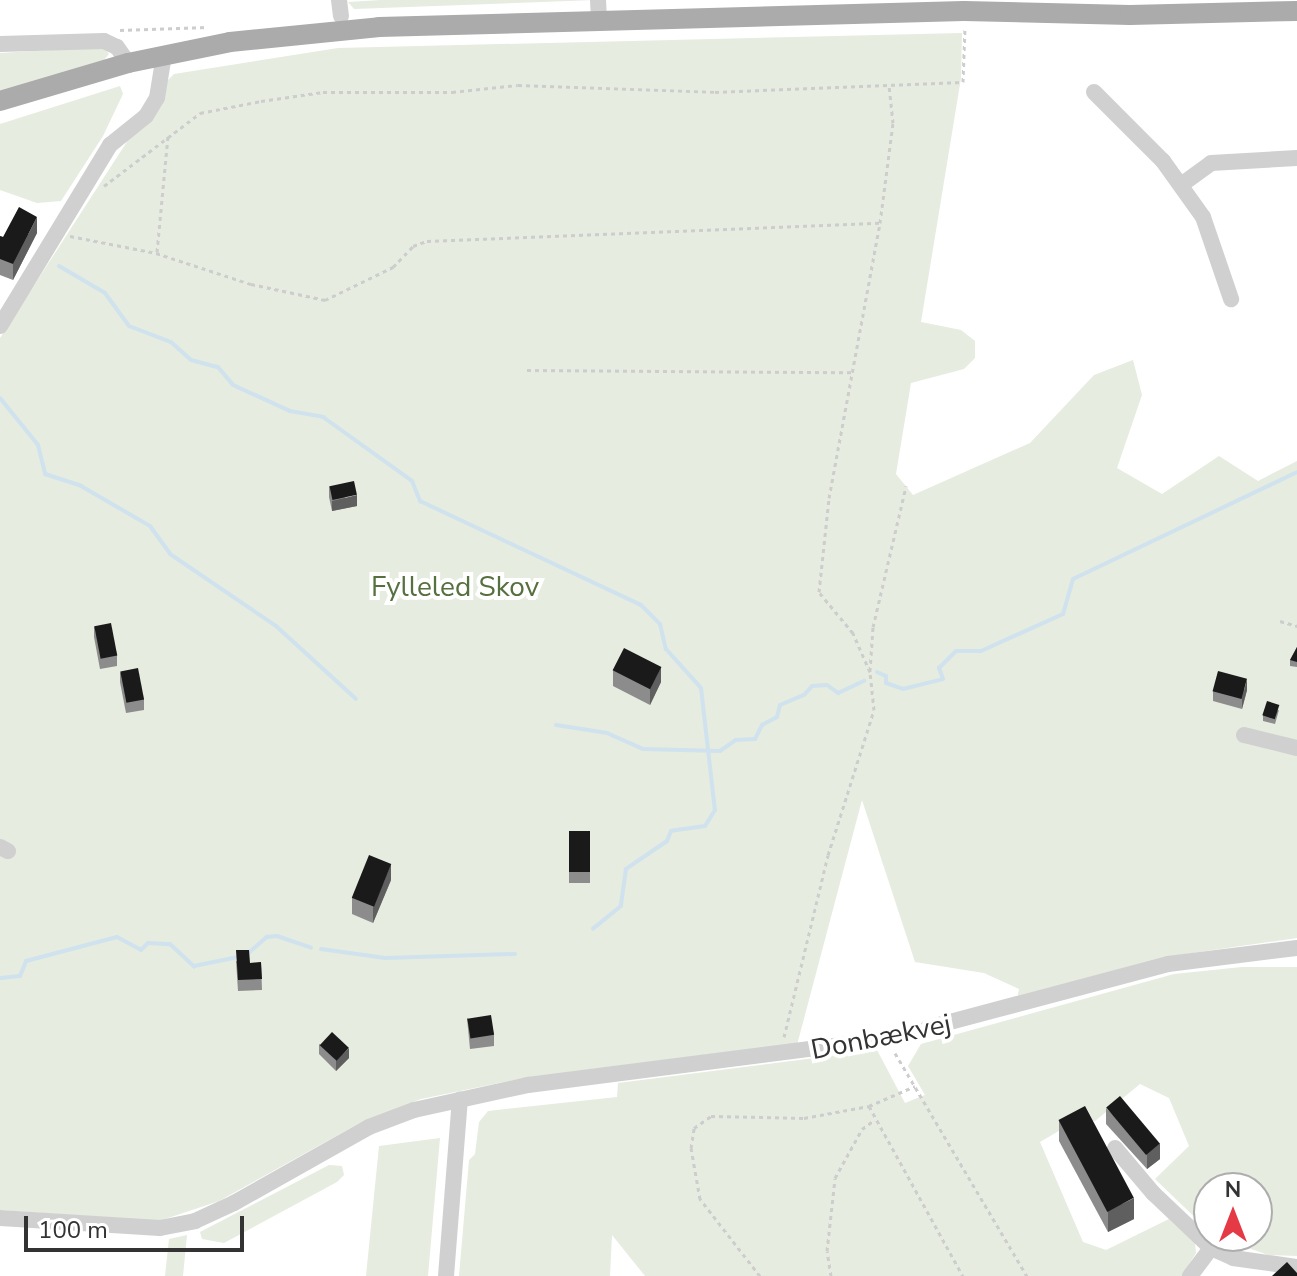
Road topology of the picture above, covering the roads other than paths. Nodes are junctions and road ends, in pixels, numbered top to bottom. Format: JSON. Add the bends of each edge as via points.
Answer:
{"nodes":[{"id":1,"x":1050,"y":0,"type":"edge"},
{"id":2,"x":598,"y":10,"type":"edge"},
{"id":3,"x":964,"y":11,"type":"junction"},
{"id":4,"x":1297,"y":11,"type":"edge"},
{"id":5,"x":0,"y":44,"type":"edge"},
{"id":6,"x":164,"y":55,"type":"junction"},
{"id":7,"x":128,"y":63,"type":"junction"},
{"id":8,"x":1094,"y":92,"type":"dead end"},
{"id":9,"x":0,"y":101,"type":"edge"},
{"id":10,"x":1297,"y":158,"type":"edge"},
{"id":11,"x":1181,"y":185,"type":"junction"},
{"id":12,"x":1231,"y":299,"type":"dead end"},
{"id":13,"x":0,"y":326,"type":"edge"},
{"id":14,"x":1244,"y":735,"type":"dead end"},
{"id":15,"x":1297,"y":748,"type":"edge"},
{"id":16,"x":1297,"y":948,"type":"edge"},
{"id":17,"x":460,"y":1100,"type":"junction"},
{"id":18,"x":1115,"y":1148,"type":"dead end"},
{"id":19,"x":0,"y":1218,"type":"edge"},
{"id":20,"x":1193,"y":1231,"type":"edge"},
{"id":21,"x":1208,"y":1252,"type":"edge"},
{"id":22,"x":1220,"y":1252,"type":"edge"},
{"id":23,"x":1297,"y":1267,"type":"edge"},
{"id":24,"x":446,"y":1276,"type":"edge"},
{"id":25,"x":1190,"y":1276,"type":"edge"}],
"edges":[{"from":1,"to":3,"type":"main road"},
{"from":2,"to":3,"type":"main road"},
{"from":2,"to":6,"type":"main road","via":[[343,30]]},
{"from":3,"to":4,"type":"main road"},
{"from":5,"to":7,"type":"street","via":[[104,41],[117,47]]},
{"from":6,"to":7,"type":"main road"},
{"from":6,"to":13,"type":"street","via":[[157,98],[146,116],[110,145]]},
{"from":7,"to":9,"type":"main road"},
{"from":8,"to":11,"type":"street"},
{"from":10,"to":11,"type":"street","via":[[1211,163]]},
{"from":11,"to":12,"type":"street","via":[[1203,217]]},
{"from":14,"to":15,"type":"street"},
{"from":16,"to":17,"type":"street","name":"Donbækvej","via":[[1168,964],[886,1039],[528,1085]]},
{"from":17,"to":19,"type":"street","name":"Donbækvej","via":[[369,1127],[195,1221],[116,1228]]},
{"from":17,"to":24,"type":"street"},
{"from":18,"to":20,"type":"street"},
{"from":21,"to":25,"type":"street"},
{"from":22,"to":23,"type":"street"}]}
